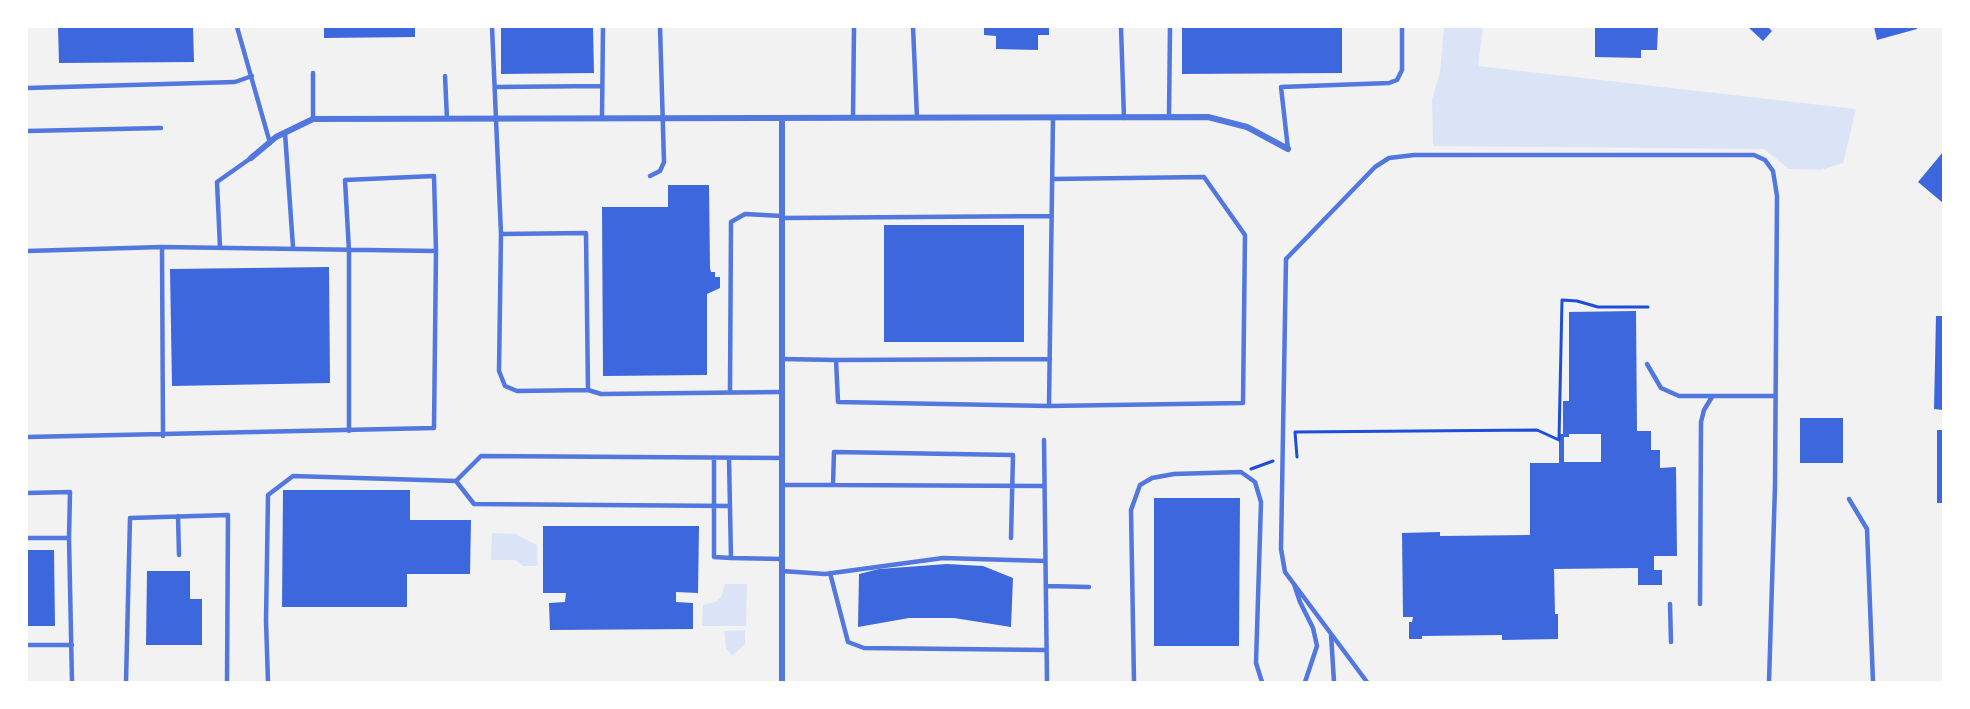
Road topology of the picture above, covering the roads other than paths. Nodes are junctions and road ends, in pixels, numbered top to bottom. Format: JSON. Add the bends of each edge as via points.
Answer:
{"nodes":[{"id":1,"x":237,"y":27,"type":"edge"},
{"id":2,"x":492,"y":27,"type":"edge"},
{"id":3,"x":603,"y":27,"type":"edge"},
{"id":4,"x":660,"y":27,"type":"edge"},
{"id":5,"x":854,"y":27,"type":"edge"},
{"id":6,"x":913,"y":27,"type":"edge"},
{"id":7,"x":1121,"y":27,"type":"edge"},
{"id":8,"x":1170,"y":27,"type":"edge"},
{"id":9,"x":1402,"y":27,"type":"edge"},
{"id":10,"x":313,"y":73,"type":"dead end"},
{"id":11,"x":252,"y":76,"type":"junction"},
{"id":12,"x":445,"y":76,"type":"dead end"},
{"id":13,"x":602,"y":86,"type":"junction"},
{"id":14,"x":495,"y":87,"type":"junction"},
{"id":15,"x":27,"y":88,"type":"edge"},
{"id":16,"x":1053,"y":117,"type":"junction"},
{"id":17,"x":1169,"y":117,"type":"junction"},
{"id":18,"x":602,"y":118,"type":"junction"},
{"id":19,"x":662,"y":118,"type":"junction"},
{"id":20,"x":782,"y":118,"type":"junction"},
{"id":21,"x":853,"y":118,"type":"junction"},
{"id":22,"x":916,"y":118,"type":"junction"},
{"id":23,"x":1124,"y":118,"type":"junction"},
{"id":24,"x":313,"y":119,"type":"junction"},
{"id":25,"x":447,"y":119,"type":"junction"},
{"id":26,"x":496,"y":119,"type":"junction"},
{"id":27,"x":161,"y":128,"type":"dead end"},
{"id":28,"x":27,"y":131,"type":"edge"},
{"id":29,"x":285,"y":133,"type":"junction"},
{"id":30,"x":270,"y":143,"type":"junction"},
{"id":31,"x":1288,"y":149,"type":"joint"},
{"id":32,"x":251,"y":158,"type":"joint"},
{"id":33,"x":650,"y":176,"type":"dead end"},
{"id":34,"x":1053,"y":179,"type":"junction"},
{"id":35,"x":1052,"y":216,"type":"junction"},
{"id":36,"x":782,"y":217,"type":"junction"},
{"id":37,"x":501,"y":234,"type":"junction"},
{"id":38,"x":162,"y":247,"type":"junction"},
{"id":39,"x":220,"y":247,"type":"junction"},
{"id":40,"x":292,"y":247,"type":"junction"},
{"id":41,"x":27,"y":251,"type":"edge"},
{"id":42,"x":349,"y":251,"type":"junction"},
{"id":43,"x":436,"y":251,"type":"junction"},
{"id":44,"x":782,"y":359,"type":"junction"},
{"id":45,"x":1050,"y":359,"type":"junction"},
{"id":46,"x":836,"y":360,"type":"junction"},
{"id":47,"x":1647,"y":364,"type":"dead end"},
{"id":48,"x":588,"y":390,"type":"junction"},
{"id":49,"x":730,"y":391,"type":"junction"},
{"id":50,"x":782,"y":392,"type":"junction"},
{"id":51,"x":1775,"y":396,"type":"junction"},
{"id":52,"x":1712,"y":397,"type":"junction"},
{"id":53,"x":1049,"y":406,"type":"junction"},
{"id":54,"x":349,"y":431,"type":"junction"},
{"id":55,"x":163,"y":436,"type":"junction"},
{"id":56,"x":27,"y":437,"type":"edge"},
{"id":57,"x":1044,"y":440,"type":"dead end"},
{"id":58,"x":714,"y":458,"type":"junction"},
{"id":59,"x":729,"y":458,"type":"junction"},
{"id":60,"x":782,"y":458,"type":"junction"},
{"id":61,"x":456,"y":480,"type":"junction"},
{"id":62,"x":783,"y":485,"type":"junction"},
{"id":63,"x":833,"y":485,"type":"junction"},
{"id":64,"x":1012,"y":486,"type":"junction"},
{"id":65,"x":1044,"y":486,"type":"junction"},
{"id":66,"x":27,"y":493,"type":"edge"},
{"id":67,"x":1849,"y":499,"type":"dead end"},
{"id":68,"x":713,"y":506,"type":"junction"},
{"id":69,"x":730,"y":506,"type":"junction"},
{"id":70,"x":178,"y":516,"type":"junction"},
{"id":71,"x":27,"y":538,"type":"edge"},
{"id":72,"x":69,"y":538,"type":"junction"},
{"id":73,"x":1011,"y":538,"type":"dead end"},
{"id":74,"x":179,"y":555,"type":"dead end"},
{"id":75,"x":731,"y":558,"type":"junction"},
{"id":76,"x":782,"y":559,"type":"junction"},
{"id":77,"x":1045,"y":561,"type":"junction"},
{"id":78,"x":782,"y":570,"type":"junction"},
{"id":79,"x":830,"y":573,"type":"junction"},
{"id":80,"x":1293,"y":581,"type":"junction"},
{"id":81,"x":1046,"y":586,"type":"junction"},
{"id":82,"x":1089,"y":586,"type":"dead end"},
{"id":83,"x":1670,"y":604,"type":"dead end"},
{"id":84,"x":1700,"y":604,"type":"dead end"},
{"id":85,"x":1331,"y":632,"type":"junction"},
{"id":86,"x":1671,"y":642,"type":"dead end"},
{"id":87,"x":27,"y":645,"type":"edge"},
{"id":88,"x":72,"y":645,"type":"junction"},
{"id":89,"x":1046,"y":650,"type":"junction"},
{"id":90,"x":72,"y":682,"type":"edge"},
{"id":91,"x":126,"y":682,"type":"edge"},
{"id":92,"x":227,"y":682,"type":"edge"},
{"id":93,"x":268,"y":682,"type":"edge"},
{"id":94,"x":782,"y":682,"type":"edge"},
{"id":95,"x":1047,"y":682,"type":"edge"},
{"id":96,"x":1134,"y":682,"type":"edge"},
{"id":97,"x":1262,"y":682,"type":"edge"},
{"id":98,"x":1305,"y":682,"type":"edge"},
{"id":99,"x":1334,"y":682,"type":"edge"},
{"id":100,"x":1367,"y":682,"type":"edge"},
{"id":101,"x":1769,"y":682,"type":"edge"},
{"id":102,"x":1873,"y":682,"type":"edge"}],
"edges":[{"from":1,"to":11,"type":"lane"},
{"from":2,"to":14,"type":"lane"},
{"from":3,"to":13,"type":"lane"},
{"from":4,"to":19,"type":"lane"},
{"from":5,"to":21,"type":"lane"},
{"from":6,"to":22,"type":"lane"},
{"from":7,"to":23,"type":"lane"},
{"from":8,"to":17,"type":"lane"},
{"from":9,"to":31,"type":"lane","via":[[1402,70],[1397,80],[1281,87]]},
{"from":10,"to":24,"type":"lane"},
{"from":11,"to":15,"type":"lane","via":[[235,82]]},
{"from":11,"to":30,"type":"lane"},
{"from":12,"to":25,"type":"lane"},
{"from":13,"to":14,"type":"lane"},
{"from":13,"to":18,"type":"lane"},
{"from":14,"to":26,"type":"lane"},
{"from":16,"to":22,"type":"street"},
{"from":16,"to":23,"type":"street"},
{"from":16,"to":34,"type":"lane"},
{"from":17,"to":23,"type":"street"},
{"from":17,"to":31,"type":"street","via":[[1208,117],[1247,128]]},
{"from":18,"to":19,"type":"street"},
{"from":18,"to":26,"type":"street"},
{"from":19,"to":20,"type":"street"},
{"from":19,"to":33,"type":"lane","via":[[663,168]]},
{"from":20,"to":21,"type":"street"},
{"from":20,"to":36,"type":"street"},
{"from":21,"to":22,"type":"street"},
{"from":24,"to":25,"type":"street"},
{"from":24,"to":29,"type":"street"},
{"from":25,"to":26,"type":"street"},
{"from":26,"to":37,"type":"lane"},
{"from":27,"to":28,"type":"lane"},
{"from":29,"to":30,"type":"street"},
{"from":29,"to":40,"type":"lane"},
{"from":30,"to":32,"type":"street"},
{"from":32,"to":39,"type":"lane","via":[[218,182]]},
{"from":34,"to":35,"type":"lane"},
{"from":34,"to":53,"type":"lane","via":[[1204,177],[1245,235],[1243,403]]},
{"from":35,"to":36,"type":"lane"},
{"from":35,"to":45,"type":"lane"},
{"from":36,"to":44,"type":"street"},
{"from":36,"to":49,"type":"lane","via":[[746,214],[731,222]]},
{"from":37,"to":48,"type":"lane","via":[[502,382],[517,391]]},
{"from":37,"to":48,"type":"lane","via":[[586,233]]},
{"from":38,"to":39,"type":"lane"},
{"from":38,"to":41,"type":"lane"},
{"from":38,"to":55,"type":"lane"},
{"from":39,"to":40,"type":"lane"},
{"from":40,"to":42,"type":"lane"},
{"from":42,"to":43,"type":"lane"},
{"from":42,"to":43,"type":"lane","via":[[345,180],[434,176]]},
{"from":42,"to":54,"type":"lane"},
{"from":43,"to":54,"type":"lane","via":[[434,428]]},
{"from":44,"to":46,"type":"lane"},
{"from":44,"to":50,"type":"street"},
{"from":45,"to":46,"type":"lane"},
{"from":45,"to":53,"type":"lane"},
{"from":46,"to":53,"type":"lane","via":[[838,402]]},
{"from":47,"to":52,"type":"lane","via":[[1655,380],[1671,394]]},
{"from":48,"to":49,"type":"lane","via":[[601,394]]},
{"from":49,"to":50,"type":"lane"},
{"from":50,"to":60,"type":"street"},
{"from":51,"to":52,"type":"lane"},
{"from":51,"to":80,"type":"lane","via":[[1777,196],[1773,171],[1765,160],[1754,154],[1389,158],[1375,167],[1286,259],[1281,549],[1285,572]]},
{"from":51,"to":101,"type":"lane"},
{"from":52,"to":84,"type":"lane","via":[[1701,422]]},
{"from":54,"to":55,"type":"lane"},
{"from":55,"to":56,"type":"lane"},
{"from":57,"to":65,"type":"lane"},
{"from":58,"to":59,"type":"lane"},
{"from":58,"to":61,"type":"lane","via":[[480,456]]},
{"from":58,"to":68,"type":"lane"},
{"from":59,"to":60,"type":"lane"},
{"from":59,"to":69,"type":"lane"},
{"from":60,"to":62,"type":"street"},
{"from":61,"to":68,"type":"lane","via":[[474,504]]},
{"from":61,"to":93,"type":"lane","via":[[293,476],[268,495]]},
{"from":62,"to":63,"type":"lane"},
{"from":62,"to":76,"type":"street"},
{"from":63,"to":64,"type":"lane"},
{"from":63,"to":64,"type":"lane","via":[[834,452],[1013,455]]},
{"from":64,"to":65,"type":"lane"},
{"from":64,"to":73,"type":"lane"},
{"from":65,"to":77,"type":"lane"},
{"from":66,"to":72,"type":"lane","via":[[70,492]]},
{"from":67,"to":102,"type":"lane","via":[[1867,529]]},
{"from":68,"to":69,"type":"lane"},
{"from":68,"to":75,"type":"lane","via":[[714,557]]},
{"from":69,"to":75,"type":"lane"},
{"from":70,"to":74,"type":"lane"},
{"from":70,"to":91,"type":"lane","via":[[130,518]]},
{"from":70,"to":92,"type":"lane","via":[[228,515]]},
{"from":71,"to":72,"type":"lane"},
{"from":72,"to":88,"type":"lane"},
{"from":75,"to":76,"type":"lane"},
{"from":76,"to":78,"type":"street"},
{"from":77,"to":79,"type":"lane","via":[[943,558]]},
{"from":77,"to":81,"type":"lane"},
{"from":78,"to":79,"type":"lane"},
{"from":78,"to":94,"type":"street"},
{"from":79,"to":89,"type":"lane","via":[[848,642],[864,648]]},
{"from":80,"to":85,"type":"lane"},
{"from":80,"to":98,"type":"lane","via":[[1314,628],[1317,646]]},
{"from":81,"to":82,"type":"lane"},
{"from":81,"to":89,"type":"lane"},
{"from":83,"to":86,"type":"lane"},
{"from":85,"to":99,"type":"lane"},
{"from":85,"to":100,"type":"lane"},
{"from":87,"to":88,"type":"lane"},
{"from":88,"to":90,"type":"lane"},
{"from":89,"to":95,"type":"lane"},
{"from":96,"to":97,"type":"lane","via":[[1131,510],[1140,485],[1174,474],[1241,472],[1255,482],[1261,502],[1256,663]]}]}
